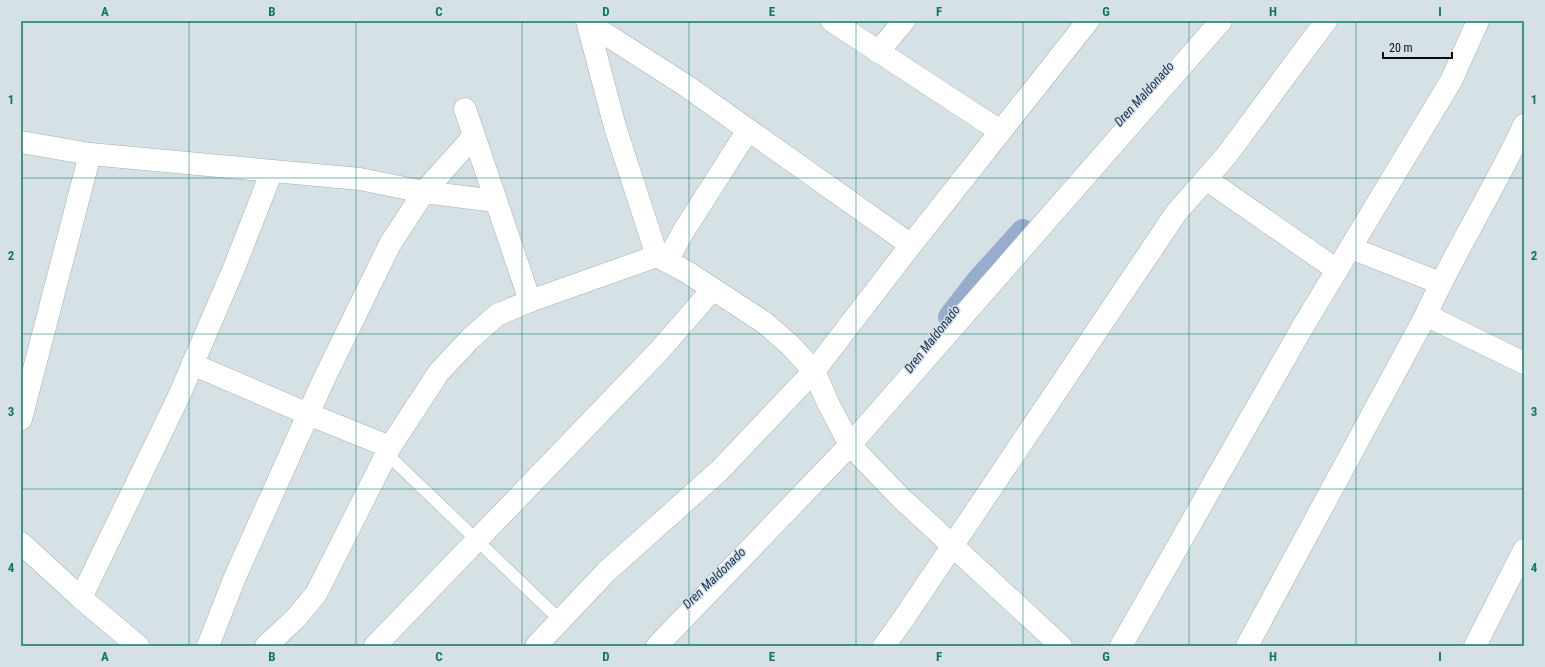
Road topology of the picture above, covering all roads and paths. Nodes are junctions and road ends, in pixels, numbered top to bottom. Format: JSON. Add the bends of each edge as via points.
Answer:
{"nodes":[{"id":1,"x":832,"y":21,"type":"edge"},
{"id":2,"x":904,"y":21,"type":"edge"},
{"id":3,"x":1088,"y":21,"type":"edge"},
{"id":4,"x":1221,"y":21,"type":"edge"},
{"id":5,"x":1326,"y":21,"type":"edge"},
{"id":6,"x":1478,"y":21,"type":"edge"},
{"id":7,"x":588,"y":22,"type":"edge"},
{"id":8,"x":878,"y":52,"type":"junction"},
{"id":9,"x":465,"y":109,"type":"dead end"},
{"id":10,"x":1524,"y":125,"type":"edge"},
{"id":11,"x":748,"y":130,"type":"junction"},
{"id":12,"x":1000,"y":131,"type":"junction"},
{"id":13,"x":473,"y":136,"type":"junction"},
{"id":14,"x":21,"y":142,"type":"edge"},
{"id":15,"x":90,"y":154,"type":"junction"},
{"id":16,"x":1518,"y":155,"type":"edge"},
{"id":17,"x":272,"y":171,"type":"junction"},
{"id":18,"x":1206,"y":179,"type":"junction"},
{"id":19,"x":424,"y":192,"type":"junction"},
{"id":20,"x":495,"y":201,"type":"junction"},
{"id":21,"x":911,"y":245,"type":"junction"},
{"id":22,"x":1351,"y":248,"type":"junction"},
{"id":23,"x":662,"y":259,"type":"junction"},
{"id":24,"x":1337,"y":270,"type":"junction"},
{"id":25,"x":1440,"y":283,"type":"junction"},
{"id":26,"x":712,"y":290,"type":"junction"},
{"id":27,"x":530,"y":301,"type":"junction"},
{"id":28,"x":1426,"y":315,"type":"junction"},
{"id":29,"x":1524,"y":363,"type":"edge"},
{"id":30,"x":192,"y":364,"type":"junction"},
{"id":31,"x":814,"y":371,"type":"junction"},
{"id":32,"x":308,"y":414,"type":"junction"},
{"id":33,"x":21,"y":419,"type":"edge"},
{"id":34,"x":850,"y":445,"type":"junction"},
{"id":35,"x":388,"y":450,"type":"junction"},
{"id":36,"x":477,"y":540,"type":"junction"},
{"id":37,"x":21,"y":542,"type":"edge"},
{"id":38,"x":952,"y":546,"type":"junction"},
{"id":39,"x":1524,"y":550,"type":"edge"},
{"id":40,"x":81,"y":598,"type":"junction"},
{"id":41,"x":560,"y":620,"type":"junction"},
{"id":42,"x":138,"y":646,"type":"edge"},
{"id":43,"x":208,"y":646,"type":"edge"},
{"id":44,"x":266,"y":646,"type":"edge"},
{"id":45,"x":376,"y":646,"type":"edge"},
{"id":46,"x":536,"y":646,"type":"edge"},
{"id":47,"x":657,"y":646,"type":"edge"},
{"id":48,"x":884,"y":646,"type":"edge"},
{"id":49,"x":1061,"y":646,"type":"edge"},
{"id":50,"x":1120,"y":646,"type":"edge"},
{"id":51,"x":1246,"y":646,"type":"edge"},
{"id":52,"x":1476,"y":646,"type":"edge"}],
"edges":[{"from":1,"to":8,"type":"street"},
{"from":2,"to":8,"type":"street"},
{"from":3,"to":12,"type":"street"},
{"from":4,"to":34,"type":"street"},
{"from":5,"to":18,"type":"street","via":[[1226,156]]},
{"from":6,"to":22,"type":"street","via":[[1451,81]]},
{"from":7,"to":11,"type":"street","via":[[685,85]]},
{"from":7,"to":23,"type":"street","via":[[615,127]]},
{"from":8,"to":12,"type":"street"},
{"from":9,"to":13,"type":"street"},
{"from":10,"to":16,"type":"street"},
{"from":11,"to":21,"type":"street"},
{"from":11,"to":23,"type":"street","via":[[683,232]]},
{"from":12,"to":21,"type":"street"},
{"from":13,"to":19,"type":"street"},
{"from":13,"to":20,"type":"street"},
{"from":14,"to":15,"type":"street"},
{"from":15,"to":17,"type":"street"},
{"from":15,"to":33,"type":"street"},
{"from":16,"to":25,"type":"street"},
{"from":17,"to":19,"type":"street","via":[[360,179]]},
{"from":17,"to":30,"type":"street","via":[[234,268]]},
{"from":18,"to":24,"type":"street"},
{"from":18,"to":38,"type":"street","via":[[1176,213]]},
{"from":19,"to":20,"type":"street"},
{"from":19,"to":32,"type":"street","via":[[390,244]]},
{"from":20,"to":27,"type":"street"},
{"from":21,"to":31,"type":"street"},
{"from":22,"to":24,"type":"street"},
{"from":22,"to":25,"type":"street"},
{"from":23,"to":26,"type":"street"},
{"from":23,"to":27,"type":"street"},
{"from":24,"to":50,"type":"street"},
{"from":25,"to":28,"type":"street"},
{"from":26,"to":31,"type":"street","via":[[765,323]]},
{"from":26,"to":36,"type":"street","via":[[658,352]]},
{"from":27,"to":35,"type":"street","via":[[497,315],[471,338],[439,372]]},
{"from":28,"to":29,"type":"street"},
{"from":28,"to":51,"type":"street"},
{"from":30,"to":32,"type":"street"},
{"from":30,"to":40,"type":"street"},
{"from":31,"to":34,"type":"street"},
{"from":31,"to":41,"type":"street","via":[[719,471],[607,571]]},
{"from":32,"to":35,"type":"street"},
{"from":32,"to":43,"type":"street","via":[[235,576]]},
{"from":34,"to":38,"type":"street"},
{"from":34,"to":47,"type":"street"},
{"from":35,"to":36,"type":"lane"},
{"from":35,"to":44,"type":"street","via":[[316,594],[296,618]]},
{"from":36,"to":41,"type":"lane"},
{"from":36,"to":45,"type":"street"},
{"from":37,"to":40,"type":"street"},
{"from":38,"to":48,"type":"street"},
{"from":38,"to":49,"type":"street"},
{"from":39,"to":52,"type":"street"},
{"from":40,"to":42,"type":"street"},
{"from":41,"to":46,"type":"street"}]}
